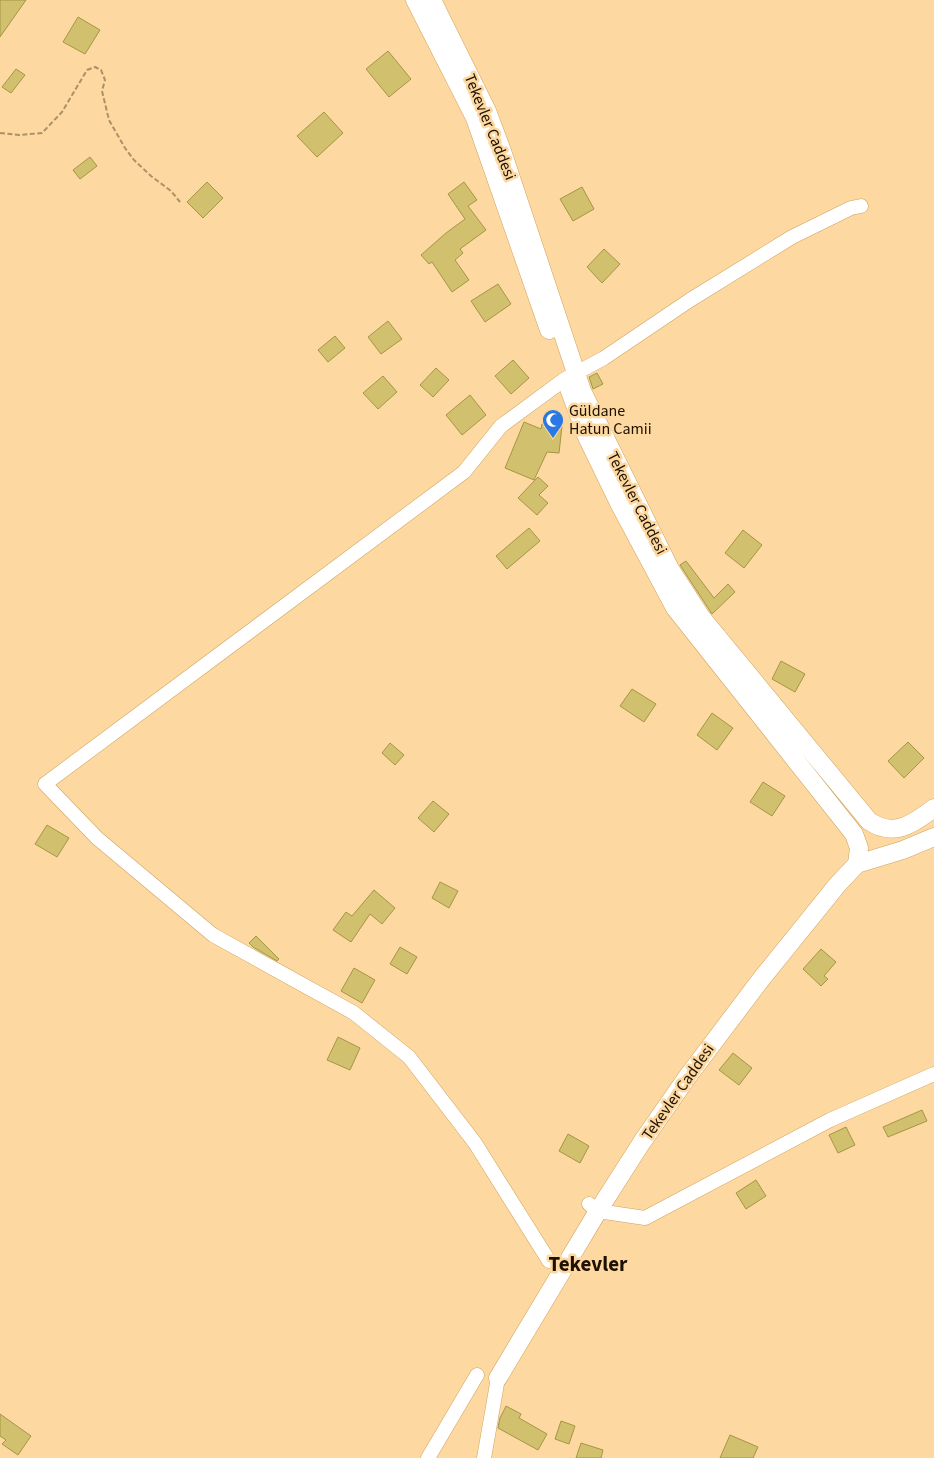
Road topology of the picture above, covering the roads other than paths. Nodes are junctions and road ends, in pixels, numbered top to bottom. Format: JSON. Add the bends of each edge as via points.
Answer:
{"nodes":[{"id":1,"x":415,"y":0,"type":"edge"},
{"id":2,"x":432,"y":0,"type":"edge"},
{"id":3,"x":861,"y":206,"type":"dead end"},
{"id":4,"x":570,"y":376,"type":"junction"},
{"id":5,"x":934,"y":808,"type":"edge"},
{"id":6,"x":934,"y":837,"type":"edge"},
{"id":7,"x":857,"y":864,"type":"junction"},
{"id":8,"x":934,"y":1074,"type":"edge"},
{"id":9,"x":594,"y":1208,"type":"junction"},
{"id":10,"x":549,"y":1262,"type":"dead end"},
{"id":11,"x":476,"y":1375,"type":"dead end"},
{"id":12,"x":498,"y":1378,"type":"joint"},
{"id":13,"x":428,"y":1458,"type":"edge"},
{"id":14,"x":484,"y":1458,"type":"edge"}],
"edges":[{"from":1,"to":4,"type":"street","via":[[484,139]]},
{"from":2,"to":4,"type":"street","name":"Tekevler Caddesi","via":[[494,128]]},
{"from":3,"to":4,"type":"street","via":[[792,237],[604,358]]},
{"from":4,"to":5,"type":"street","name":"Tekevler Caddesi","via":[[670,569],[690,601],[869,821],[886,829],[900,828]]},
{"from":4,"to":7,"type":"street","via":[[586,435],[676,608],[854,834],[860,848]]},
{"from":4,"to":10,"type":"street","via":[[501,426],[464,472],[44,784],[98,838],[212,935],[354,1013],[409,1057],[475,1143]]},
{"from":6,"to":7,"type":"street","name":"Tekevler Caddesi"},
{"from":7,"to":9,"type":"street","name":"Tekevler Caddesi","via":[[762,978]]},
{"from":8,"to":9,"type":"street","via":[[830,1120],[645,1218]]},
{"from":9,"to":12,"type":"street","name":"Tekevler Caddesi"},
{"from":11,"to":13,"type":"street"},
{"from":12,"to":14,"type":"street"}]}
